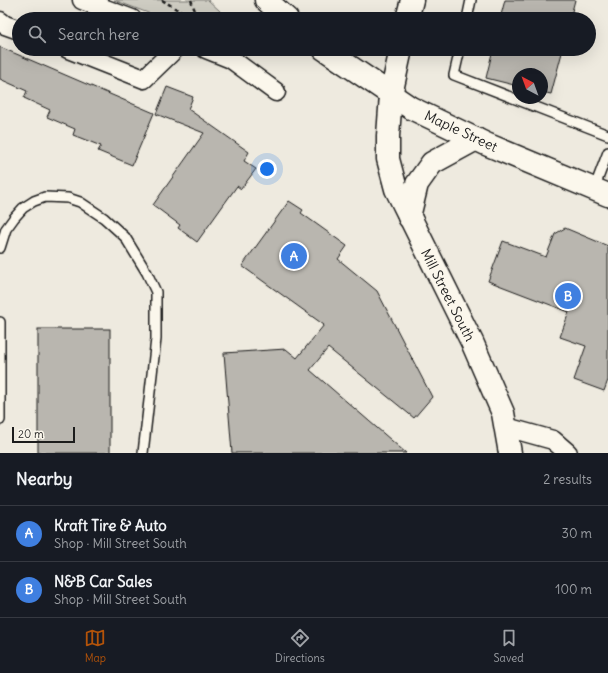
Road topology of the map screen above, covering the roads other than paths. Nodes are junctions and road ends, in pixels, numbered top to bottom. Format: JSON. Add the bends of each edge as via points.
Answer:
{"nodes":[{"id":1,"x":82,"y":0,"type":"edge"},
{"id":2,"x":266,"y":0,"type":"edge"},
{"id":3,"x":412,"y":0,"type":"edge"},
{"id":4,"x":471,"y":0,"type":"edge"},
{"id":5,"x":114,"y":12,"type":"edge"},
{"id":6,"x":279,"y":12,"type":"edge"},
{"id":7,"x":409,"y":12,"type":"edge"},
{"id":8,"x":468,"y":12,"type":"edge"},
{"id":9,"x":0,"y":21,"type":"edge"},
{"id":10,"x":12,"y":28,"type":"edge"},
{"id":11,"x":86,"y":56,"type":"edge"},
{"id":12,"x":168,"y":56,"type":"edge"},
{"id":13,"x":224,"y":56,"type":"edge"},
{"id":14,"x":334,"y":56,"type":"edge"},
{"id":15,"x":399,"y":56,"type":"edge"},
{"id":16,"x":458,"y":56,"type":"edge"},
{"id":17,"x":276,"y":92,"type":"dead end"},
{"id":18,"x":391,"y":94,"type":"junction"},
{"id":19,"x":608,"y":135,"type":"edge"},
{"id":20,"x":476,"y":139,"type":"junction"},
{"id":21,"x":608,"y":152,"type":"edge"},
{"id":22,"x":601,"y":192,"type":"edge"},
{"id":23,"x":409,"y":217,"type":"junction"},
{"id":24,"x":0,"y":248,"type":"edge"},
{"id":25,"x":0,"y":322,"type":"edge"},
{"id":26,"x":0,"y":420,"type":"edge"},
{"id":27,"x":506,"y":427,"type":"junction"},
{"id":28,"x":143,"y":453,"type":"edge"},
{"id":29,"x":510,"y":453,"type":"edge"},
{"id":30,"x":568,"y":453,"type":"edge"}],
"edges":[{"from":1,"to":5,"type":"street"},
{"from":2,"to":6,"type":"street"},
{"from":3,"to":7,"type":"street"},
{"from":4,"to":8,"type":"lane"},
{"from":9,"to":10,"type":"street"},
{"from":11,"to":12,"type":"street","via":[[144,79]]},
{"from":13,"to":17,"type":"street"},
{"from":14,"to":18,"type":"street","name":"Maple Street"},
{"from":15,"to":18,"type":"street","name":"Mill Street South"},
{"from":16,"to":19,"type":"lane","via":[[454,75]]},
{"from":18,"to":20,"type":"street","name":"Maple Street","via":[[411,108]]},
{"from":18,"to":23,"type":"street","name":"Mill Street South","via":[[388,159],[396,189]]},
{"from":20,"to":22,"type":"street","name":"Maple Street"},
{"from":20,"to":23,"type":"street","via":[[432,163],[417,184]]},
{"from":21,"to":22,"type":"lane"},
{"from":23,"to":27,"type":"street","name":"Mill Street South","via":[[472,342],[504,413]]},
{"from":24,"to":28,"type":"lane","via":[[6,229],[23,208],[45,198],[68,198],[80,202],[104,218],[125,237],[156,292],[156,339]]},
{"from":25,"to":26,"type":"lane"},
{"from":27,"to":29,"type":"street","name":"Mill Street South"},
{"from":27,"to":30,"type":"street","via":[[553,440]]}]}
